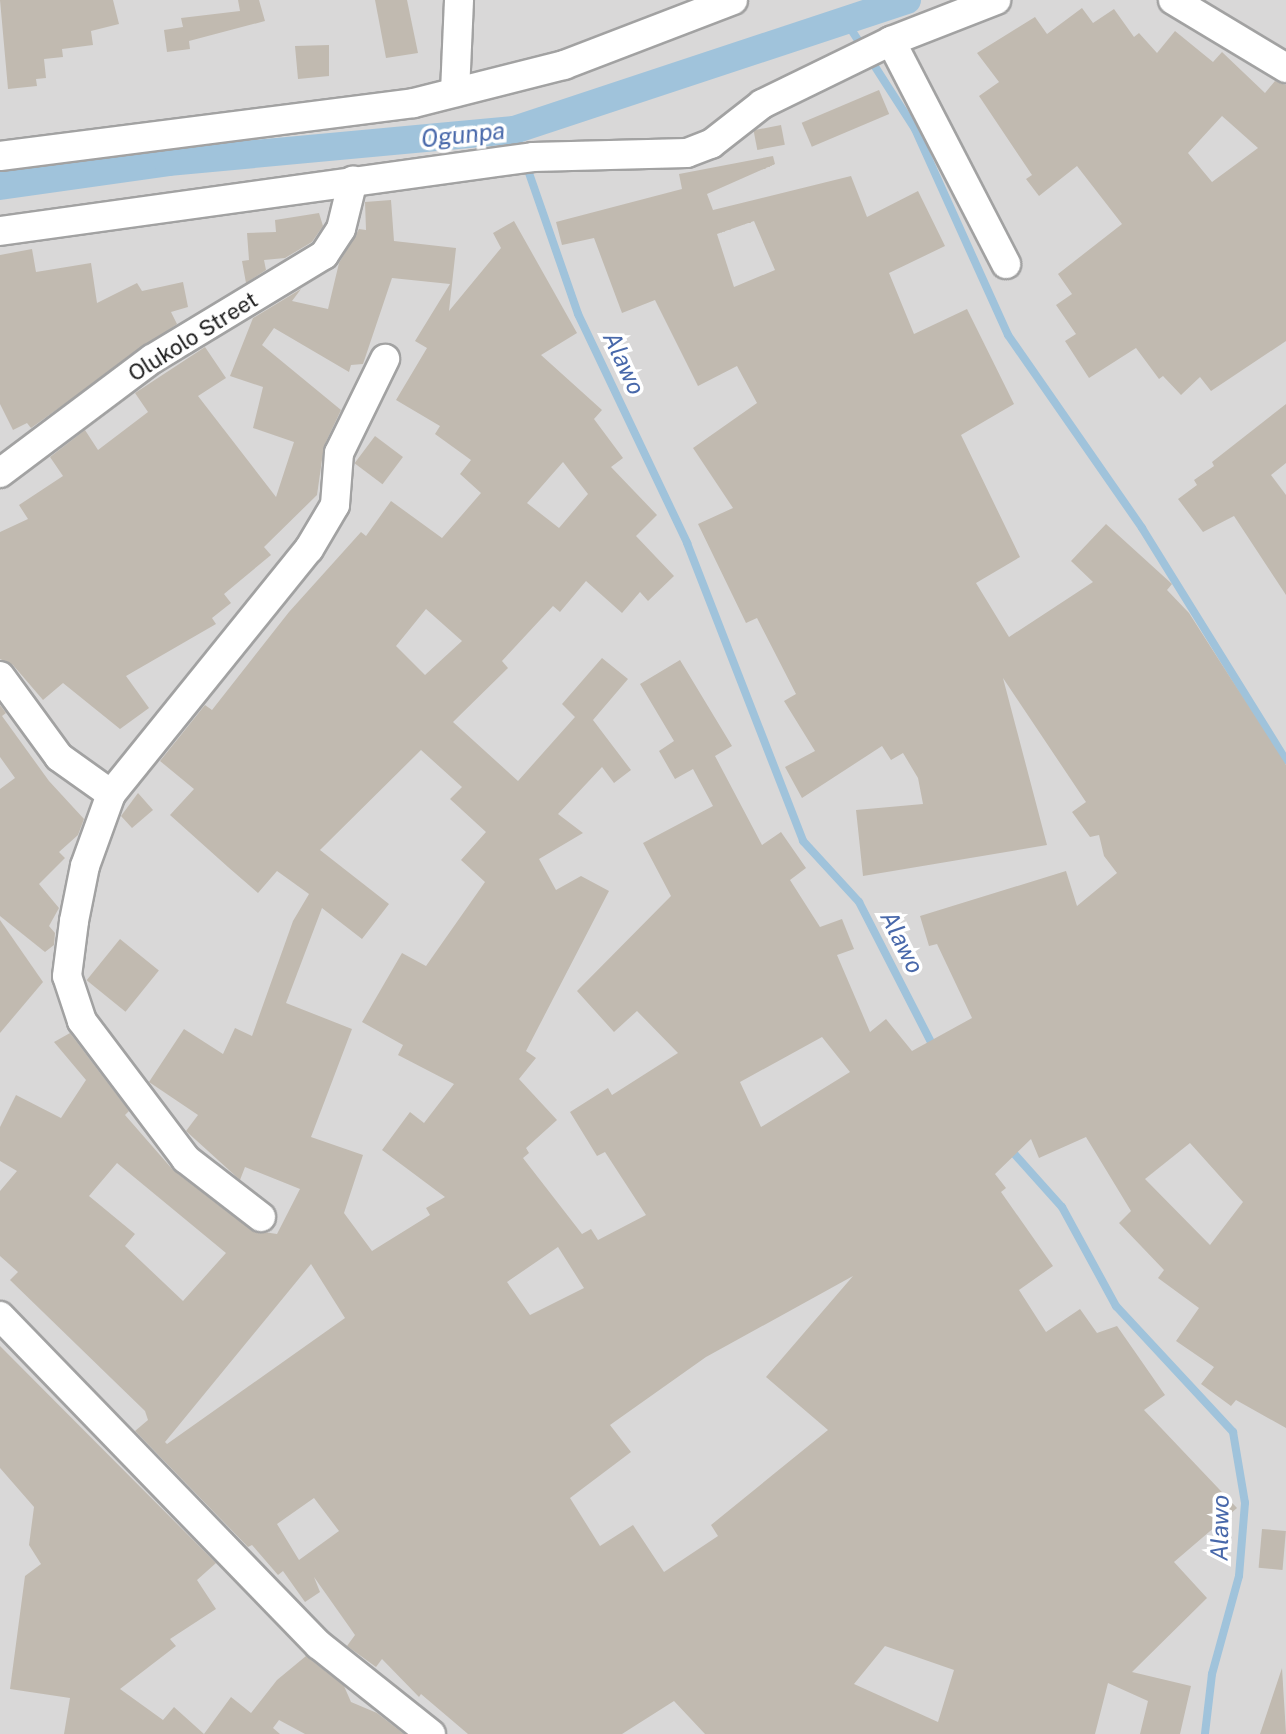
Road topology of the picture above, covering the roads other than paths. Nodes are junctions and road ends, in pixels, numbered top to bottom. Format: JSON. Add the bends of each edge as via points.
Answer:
{"nodes":[{"id":1,"x":459,"y":0,"type":"edge"},
{"id":2,"x":733,"y":0,"type":"edge"},
{"id":3,"x":996,"y":0,"type":"edge"},
{"id":4,"x":1173,"y":0,"type":"edge"},
{"id":5,"x":874,"y":49,"type":"junction"},
{"id":6,"x":1286,"y":68,"type":"edge"},
{"id":7,"x":455,"y":92,"type":"junction"},
{"id":8,"x":0,"y":156,"type":"edge"},
{"id":9,"x":353,"y":180,"type":"junction"},
{"id":10,"x":0,"y":231,"type":"edge"},
{"id":11,"x":1006,"y":264,"type":"dead end"},
{"id":12,"x":385,"y":359,"type":"dead end"},
{"id":13,"x":0,"y":473,"type":"edge"},
{"id":14,"x":0,"y":676,"type":"edge"},
{"id":15,"x":111,"y":794,"type":"junction"},
{"id":16,"x":261,"y":1217,"type":"dead end"},
{"id":17,"x":0,"y":1316,"type":"edge"},
{"id":18,"x":431,"y":1734,"type":"edge"}],
"edges":[{"from":1,"to":7,"type":"street"},
{"from":2,"to":7,"type":"street","via":[[564,65]]},
{"from":3,"to":5,"type":"street"},
{"from":4,"to":6,"type":"street"},
{"from":5,"to":9,"type":"street","via":[[762,104],[711,144],[687,153],[524,158]]},
{"from":5,"to":11,"type":"street"},
{"from":7,"to":8,"type":"street","via":[[414,103]]},
{"from":9,"to":10,"type":"street"},
{"from":9,"to":13,"type":"street","name":"Olukolo Street","via":[[341,229],[324,255],[152,359]]},
{"from":12,"to":15,"type":"street","via":[[339,453],[335,505],[309,549]]},
{"from":14,"to":15,"type":"street","via":[[59,757]]},
{"from":15,"to":16,"type":"street","via":[[85,866],[67,976],[82,1021],[186,1159]]},
{"from":17,"to":18,"type":"street","via":[[319,1645]]}]}
